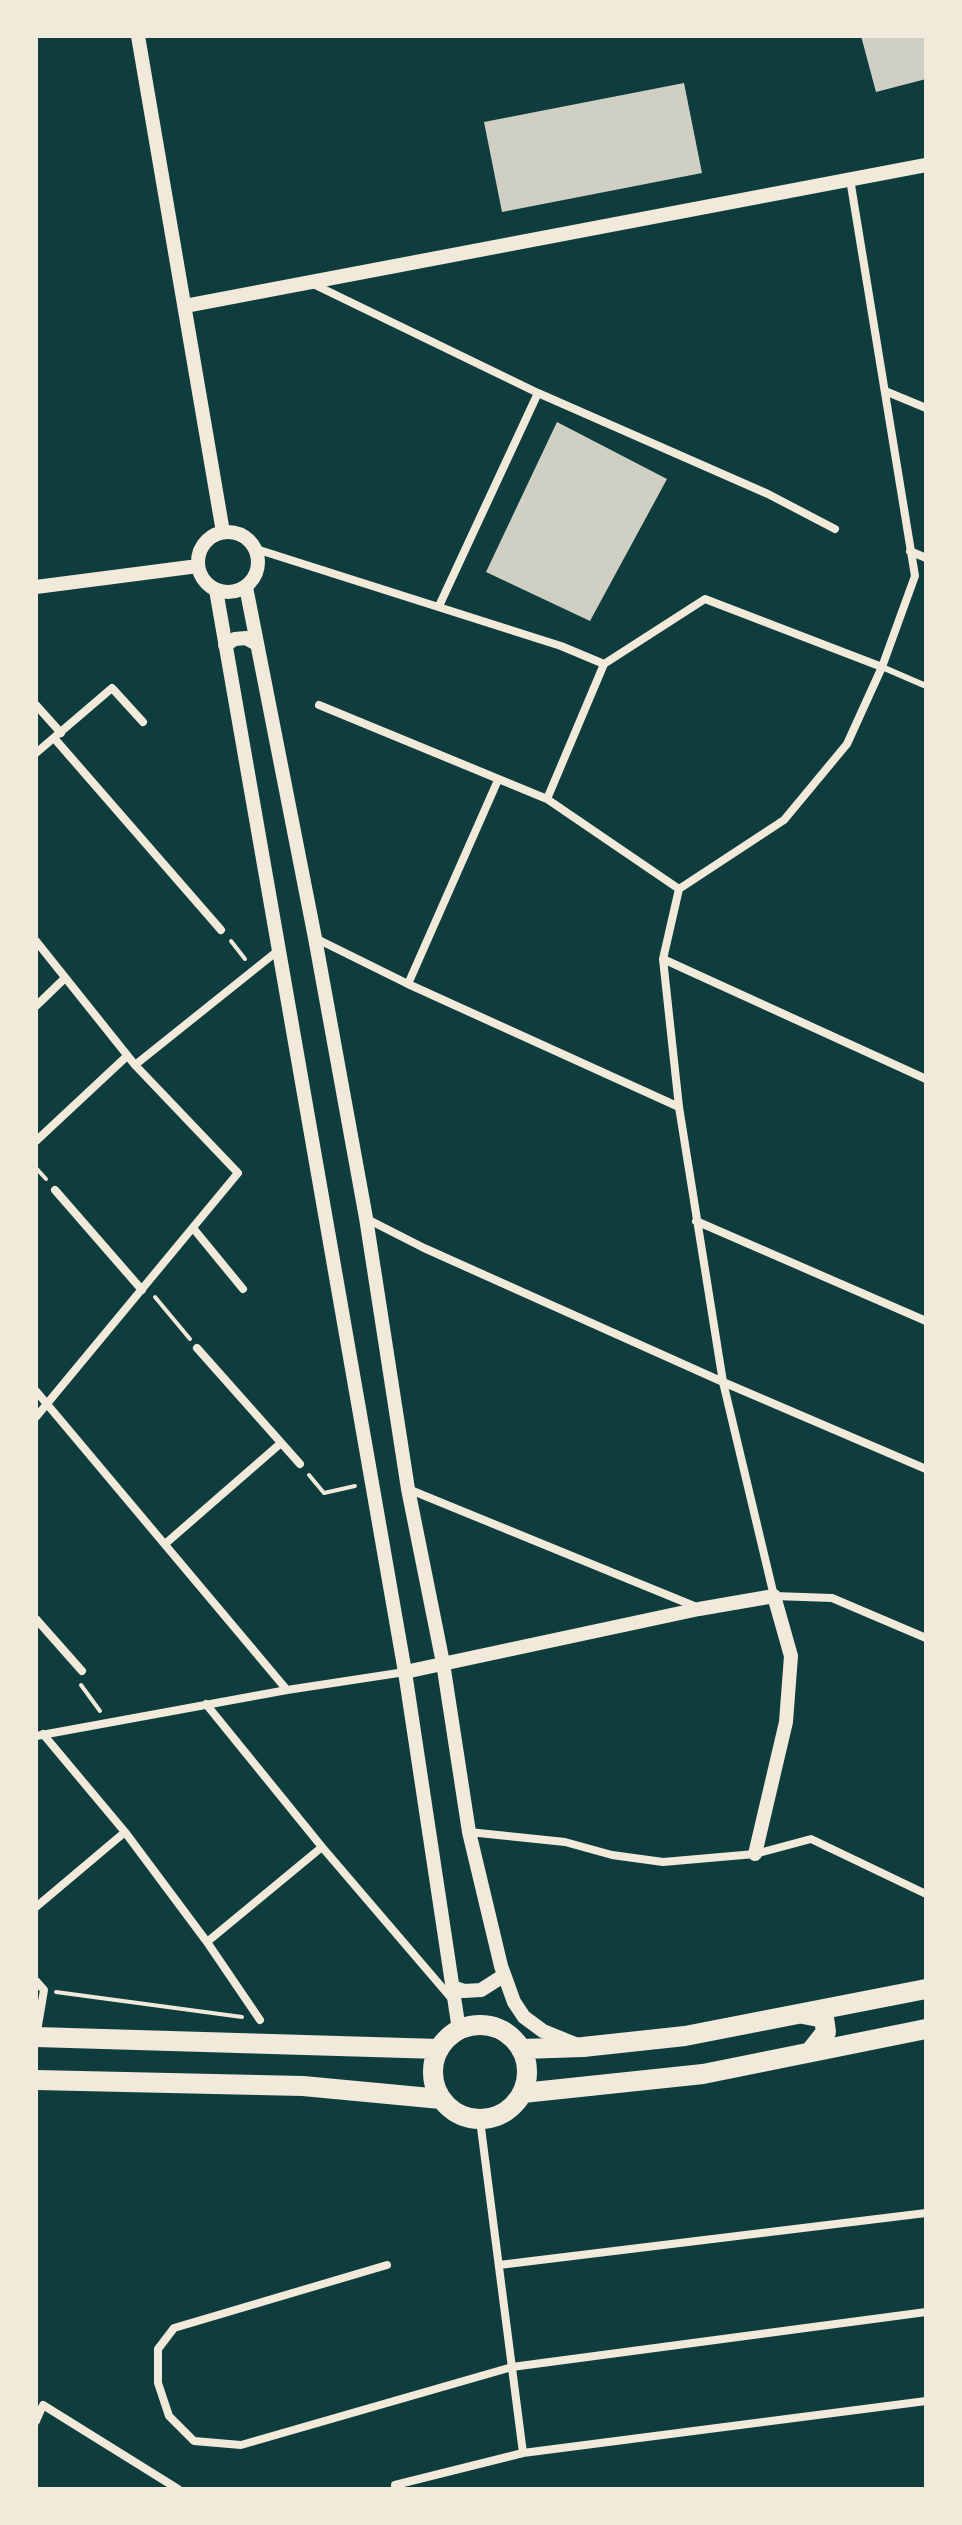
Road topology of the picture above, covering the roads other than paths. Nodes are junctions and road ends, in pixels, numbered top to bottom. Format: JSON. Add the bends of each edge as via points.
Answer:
{"nodes":[{"id":1,"x":138,"y":36,"type":"edge"},
{"id":2,"x":926,"y":165,"type":"edge"},
{"id":3,"x":850,"y":179,"type":"junction"},
{"id":4,"x":310,"y":282,"type":"junction"},
{"id":5,"x":185,"y":306,"type":"junction"},
{"id":6,"x":885,"y":391,"type":"junction"},
{"id":7,"x":538,"y":393,"type":"junction"},
{"id":8,"x":926,"y":408,"type":"edge"},
{"id":9,"x":835,"y":529,"type":"dead end"},
{"id":10,"x":223,"y":532,"type":"junction"},
{"id":11,"x":256,"y":549,"type":"junction"},
{"id":12,"x":910,"y":551,"type":"junction"},
{"id":13,"x":926,"y":558,"type":"edge"},
{"id":14,"x":198,"y":566,"type":"junction"},
{"id":15,"x":36,"y":587,"type":"edge"},
{"id":16,"x":246,"y":587,"type":"junction"},
{"id":17,"x":216,"y":590,"type":"junction"},
{"id":18,"x":439,"y":606,"type":"junction"},
{"id":19,"x":257,"y":644,"type":"junction"},
{"id":20,"x":225,"y":645,"type":"junction"},
{"id":21,"x":604,"y":664,"type":"junction"},
{"id":22,"x":882,"y":667,"type":"junction"},
{"id":23,"x":926,"y":686,"type":"edge"},
{"id":24,"x":36,"y":705,"type":"edge"},
{"id":25,"x":319,"y":705,"type":"dead end"},
{"id":26,"x":143,"y":722,"type":"dead end"},
{"id":27,"x":57,"y":736,"type":"junction"},
{"id":28,"x":36,"y":753,"type":"edge"},
{"id":29,"x":498,"y":780,"type":"junction"},
{"id":30,"x":547,"y":799,"type":"junction"},
{"id":31,"x":679,"y":889,"type":"junction"},
{"id":32,"x":221,"y":930,"type":"road end"},
{"id":33,"x":315,"y":938,"type":"junction"},
{"id":34,"x":36,"y":941,"type":"edge"},
{"id":35,"x":280,"y":949,"type":"junction"},
{"id":36,"x":663,"y":959,"type":"junction"},
{"id":37,"x":65,"y":978,"type":"junction"},
{"id":38,"x":408,"y":984,"type":"junction"},
{"id":39,"x":36,"y":1006,"type":"edge"},
{"id":40,"x":127,"y":1056,"type":"junction"},
{"id":41,"x":135,"y":1065,"type":"junction"},
{"id":42,"x":926,"y":1079,"type":"edge"},
{"id":43,"x":679,"y":1107,"type":"junction"},
{"id":44,"x":36,"y":1141,"type":"edge"},
{"id":45,"x":55,"y":1190,"type":"dead end"},
{"id":46,"x":366,"y":1218,"type":"junction"},
{"id":47,"x":696,"y":1221,"type":"junction"},
{"id":48,"x":193,"y":1228,"type":"junction"},
{"id":49,"x":144,"y":1288,"type":"junction"},
{"id":50,"x":243,"y":1289,"type":"dead end"},
{"id":51,"x":926,"y":1321,"type":"edge"},
{"id":52,"x":197,"y":1348,"type":"road end"},
{"id":53,"x":723,"y":1382,"type":"junction"},
{"id":54,"x":36,"y":1391,"type":"edge"},
{"id":55,"x":47,"y":1404,"type":"junction"},
{"id":56,"x":36,"y":1417,"type":"edge"},
{"id":57,"x":281,"y":1443,"type":"junction"},
{"id":58,"x":300,"y":1464,"type":"road end"},
{"id":59,"x":926,"y":1469,"type":"edge"},
{"id":60,"x":408,"y":1489,"type":"junction"},
{"id":61,"x":165,"y":1544,"type":"junction"},
{"id":62,"x":774,"y":1596,"type":"junction"},
{"id":63,"x":699,"y":1609,"type":"junction"},
{"id":64,"x":36,"y":1619,"type":"edge"},
{"id":65,"x":926,"y":1638,"type":"edge"},
{"id":66,"x":443,"y":1663,"type":"junction"},
{"id":67,"x":82,"y":1671,"type":"road end"},
{"id":68,"x":405,"y":1672,"type":"junction"},
{"id":69,"x":287,"y":1690,"type":"junction"},
{"id":70,"x":206,"y":1704,"type":"junction"},
{"id":71,"x":40,"y":1735,"type":"edge"},
{"id":72,"x":125,"y":1832,"type":"junction"},
{"id":73,"x":469,"y":1832,"type":"junction"},
{"id":74,"x":322,"y":1847,"type":"junction"},
{"id":75,"x":755,"y":1854,"type":"junction"},
{"id":76,"x":926,"y":1894,"type":"edge"},
{"id":77,"x":36,"y":1907,"type":"edge"},
{"id":78,"x":207,"y":1942,"type":"junction"},
{"id":79,"x":503,"y":1976,"type":"junction"},
{"id":80,"x":36,"y":1981,"type":"edge"},
{"id":81,"x":926,"y":1989,"type":"edge"},
{"id":82,"x":453,"y":1994,"type":"junction"},
{"id":83,"x":800,"y":2014,"type":"junction"},
{"id":84,"x":260,"y":2020,"type":"road end"},
{"id":85,"x":926,"y":2029,"type":"edge"},
{"id":86,"x":459,"y":2030,"type":"junction"},
{"id":87,"x":36,"y":2037,"type":"edge"},
{"id":88,"x":583,"y":2047,"type":"junction"},
{"id":89,"x":439,"y":2049,"type":"junction"},
{"id":90,"x":522,"y":2049,"type":"junction"},
{"id":91,"x":811,"y":2051,"type":"junction"},
{"id":92,"x":36,"y":2080,"type":"edge"},
{"id":93,"x":523,"y":2093,"type":"junction"},
{"id":94,"x":441,"y":2099,"type":"junction"},
{"id":95,"x":480,"y":2120,"type":"junction"},
{"id":96,"x":926,"y":2213,"type":"edge"},
{"id":97,"x":387,"y":2265,"type":"dead end"},
{"id":98,"x":499,"y":2265,"type":"junction"},
{"id":99,"x":926,"y":2312,"type":"edge"},
{"id":100,"x":512,"y":2367,"type":"junction"},
{"id":101,"x":926,"y":2401,"type":"edge"},
{"id":102,"x":36,"y":2421,"type":"edge"},
{"id":103,"x":523,"y":2453,"type":"junction"},
{"id":104,"x":395,"y":2487,"type":"edge"},
{"id":105,"x":178,"y":2489,"type":"edge"},
{"id":106,"x":385,"y":2489,"type":"edge"}],
"edges":[{"from":1,"to":5,"type":"street"},
{"from":2,"to":3,"type":"street"},
{"from":3,"to":4,"type":"street"},
{"from":3,"to":6,"type":"street"},
{"from":4,"to":5,"type":"street"},
{"from":4,"to":7,"type":"street"},
{"from":5,"to":10,"type":"street"},
{"from":6,"to":8,"type":"street"},
{"from":6,"to":12,"type":"street"},
{"from":7,"to":9,"type":"street"},
{"from":7,"to":18,"type":"street"},
{"from":10,"to":11,"type":"street","via":[[243,535]]},
{"from":10,"to":14,"type":"street","via":[[200,550]]},
{"from":11,"to":16,"type":"street","via":[[257,570]]},
{"from":11,"to":18,"type":"street"},
{"from":12,"to":13,"type":"street"},
{"from":12,"to":22,"type":"street","via":[[915,576]]},
{"from":14,"to":15,"type":"street"},
{"from":14,"to":17,"type":"street","via":[[203,580]]},
{"from":16,"to":17,"type":"street"},
{"from":16,"to":19,"type":"street"},
{"from":17,"to":20,"type":"street"},
{"from":18,"to":21,"type":"street"},
{"from":19,"to":20,"type":"street","via":[[246,638]]},
{"from":19,"to":33,"type":"street"},
{"from":20,"to":35,"type":"street"},
{"from":21,"to":22,"type":"street","via":[[705,599]]},
{"from":21,"to":30,"type":"street"},
{"from":22,"to":23,"type":"lane"},
{"from":22,"to":31,"type":"street","via":[[847,744],[784,820]]},
{"from":24,"to":27,"type":"street"},
{"from":25,"to":29,"type":"street"},
{"from":26,"to":27,"type":"street","via":[[112,688]]},
{"from":27,"to":28,"type":"street"},
{"from":27,"to":32,"type":"street"},
{"from":29,"to":30,"type":"street"},
{"from":29,"to":38,"type":"street"},
{"from":30,"to":31,"type":"street"},
{"from":31,"to":36,"type":"street"},
{"from":33,"to":38,"type":"street"},
{"from":33,"to":46,"type":"street"},
{"from":34,"to":37,"type":"street"},
{"from":35,"to":41,"type":"street"},
{"from":35,"to":68,"type":"street"},
{"from":36,"to":42,"type":"street"},
{"from":36,"to":43,"type":"street"},
{"from":37,"to":39,"type":"street"},
{"from":37,"to":40,"type":"street"},
{"from":38,"to":43,"type":"street"},
{"from":40,"to":41,"type":"street"},
{"from":40,"to":44,"type":"street"},
{"from":41,"to":48,"type":"street","via":[[238,1173]]},
{"from":43,"to":47,"type":"street"},
{"from":45,"to":49,"type":"street"},
{"from":46,"to":53,"type":"street"},
{"from":46,"to":60,"type":"street"},
{"from":47,"to":51,"type":"street"},
{"from":47,"to":53,"type":"street"},
{"from":48,"to":49,"type":"street"},
{"from":48,"to":50,"type":"street"},
{"from":49,"to":55,"type":"street"},
{"from":52,"to":57,"type":"street"},
{"from":53,"to":59,"type":"street"},
{"from":53,"to":62,"type":"street"},
{"from":54,"to":55,"type":"street"},
{"from":55,"to":56,"type":"street"},
{"from":55,"to":61,"type":"street"},
{"from":57,"to":58,"type":"street"},
{"from":57,"to":61,"type":"street"},
{"from":60,"to":63,"type":"street"},
{"from":60,"to":66,"type":"street"},
{"from":61,"to":69,"type":"street"},
{"from":62,"to":63,"type":"street"},
{"from":62,"to":65,"type":"street","via":[[832,1598]]},
{"from":62,"to":75,"type":"street","via":[[791,1656],[786,1722]]},
{"from":63,"to":66,"type":"street"},
{"from":64,"to":67,"type":"street"},
{"from":66,"to":68,"type":"street"},
{"from":66,"to":73,"type":"street"},
{"from":68,"to":69,"type":"street"},
{"from":68,"to":82,"type":"street"},
{"from":69,"to":70,"type":"street"},
{"from":70,"to":71,"type":"street"},
{"from":70,"to":74,"type":"street"},
{"from":71,"to":72,"type":"street"},
{"from":72,"to":77,"type":"street"},
{"from":72,"to":78,"type":"street"},
{"from":73,"to":75,"type":"street","via":[[565,1842],[663,1862]]},
{"from":73,"to":79,"type":"street"},
{"from":74,"to":78,"type":"street"},
{"from":74,"to":82,"type":"street"},
{"from":75,"to":76,"type":"street","via":[[811,1839]]},
{"from":78,"to":84,"type":"street"},
{"from":79,"to":82,"type":"street","via":[[481,1990]]},
{"from":79,"to":88,"type":"street","via":[[524,2017]]},
{"from":80,"to":87,"type":"street","via":[[44,1990]]},
{"from":81,"to":83,"type":"main road"},
{"from":82,"to":86,"type":"street"},
{"from":83,"to":88,"type":"main road","via":[[685,2036]]},
{"from":83,"to":91,"type":"main road","via":[[824,2018],[826,2032]]},
{"from":85,"to":91,"type":"main road"},
{"from":86,"to":89,"type":"main road"},
{"from":86,"to":90,"type":"main road","via":[[491,2026]]},
{"from":87,"to":89,"type":"main road"},
{"from":88,"to":90,"type":"main road"},
{"from":89,"to":94,"type":"main road","via":[[433,2074]]},
{"from":90,"to":93,"type":"main road","via":[[528,2071]]},
{"from":91,"to":93,"type":"main road","via":[[703,2074]]},
{"from":92,"to":94,"type":"main road","via":[[303,2086]]},
{"from":93,"to":95,"type":"main road","via":[[510,2110]]},
{"from":94,"to":95,"type":"main road","via":[[454,2112]]},
{"from":95,"to":98,"type":"street"},
{"from":96,"to":98,"type":"street"},
{"from":97,"to":100,"type":"street","via":[[174,2328],[158,2349],[158,2383],[169,2416],[194,2441],[241,2445]]},
{"from":98,"to":100,"type":"street"},
{"from":99,"to":100,"type":"street"},
{"from":100,"to":103,"type":"street"},
{"from":101,"to":103,"type":"street"},
{"from":102,"to":105,"type":"street","via":[[43,2405]]},
{"from":103,"to":104,"type":"street"},
{"from":104,"to":106,"type":"street"}]}
